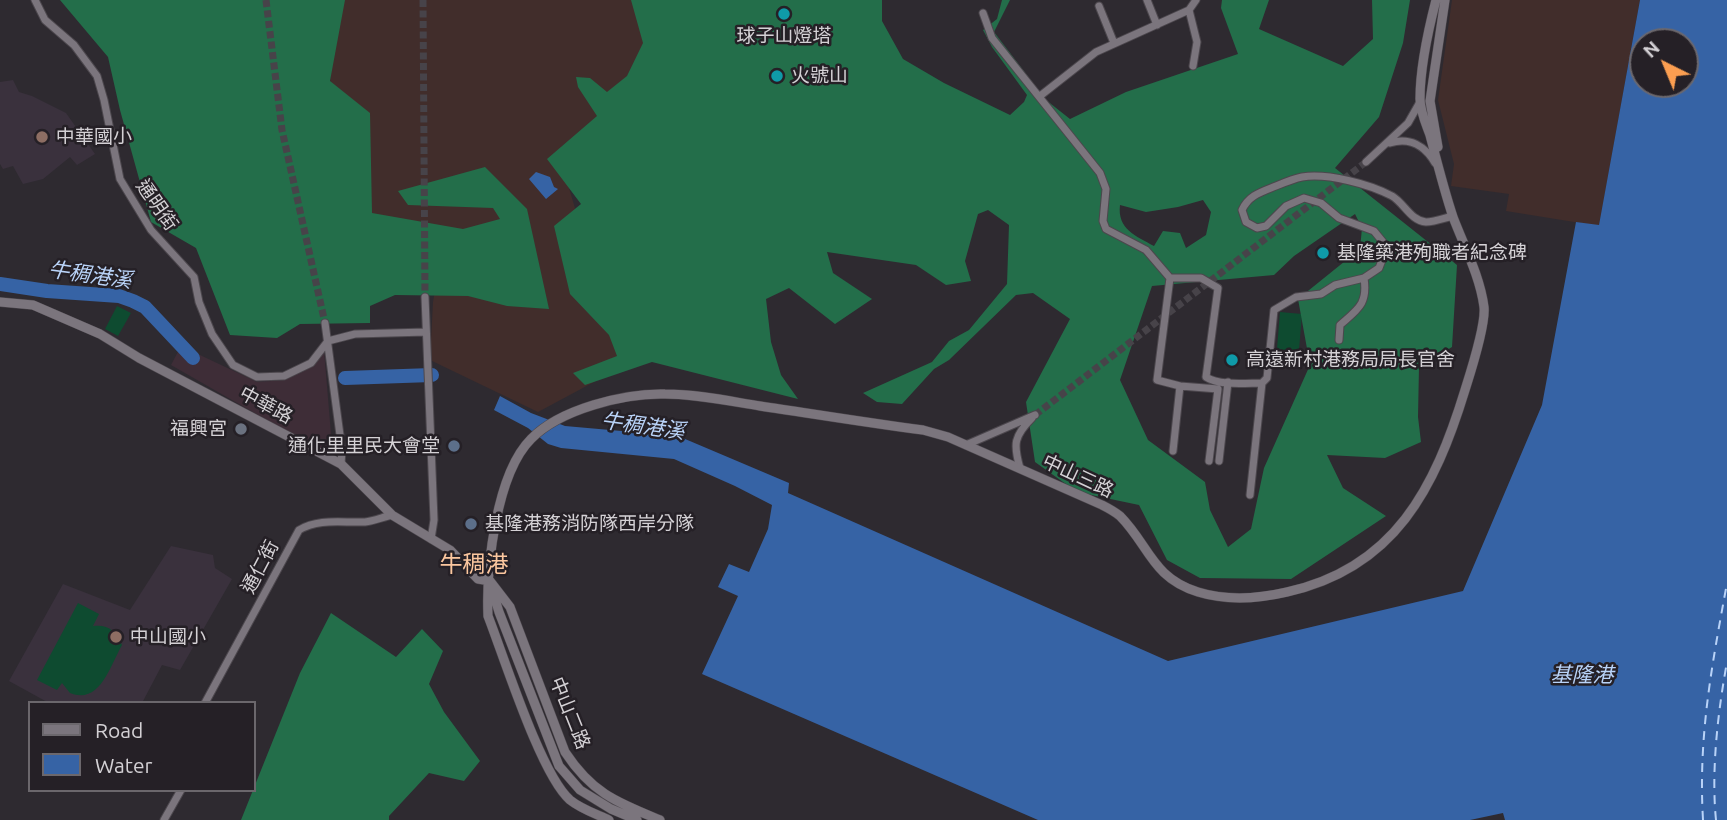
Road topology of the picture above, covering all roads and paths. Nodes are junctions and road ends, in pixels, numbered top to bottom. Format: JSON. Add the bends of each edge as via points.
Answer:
{"nodes":[{"id":1,"x":35,"y":0,"type":"edge"},
{"id":2,"x":1147,"y":0,"type":"edge"},
{"id":3,"x":1196,"y":0,"type":"edge"},
{"id":4,"x":1436,"y":0,"type":"edge"},
{"id":5,"x":1445,"y":0,"type":"edge"},
{"id":6,"x":1099,"y":6,"type":"dead end"},
{"id":7,"x":1189,"y":10,"type":"junction"},
{"id":8,"x":983,"y":13,"type":"dead end"},
{"id":9,"x":1157,"y":24,"type":"junction"},
{"id":10,"x":1114,"y":43,"type":"junction"},
{"id":11,"x":1194,"y":66,"type":"dead end"},
{"id":12,"x":1040,"y":96,"type":"junction"},
{"id":13,"x":1420,"y":102,"type":"junction"},
{"id":14,"x":1387,"y":144,"type":"junction"},
{"id":15,"x":1366,"y":162,"type":"tunnel mouth"},
{"id":16,"x":1440,"y":170,"type":"junction"},
{"id":17,"x":1453,"y":216,"type":"junction"},
{"id":18,"x":1170,"y":278,"type":"junction"},
{"id":19,"x":1364,"y":278,"type":"junction"},
{"id":20,"x":425,"y":297,"type":"tunnel mouth"},
{"id":21,"x":0,"y":302,"type":"edge"},
{"id":22,"x":325,"y":323,"type":"tunnel mouth"},
{"id":23,"x":426,"y":332,"type":"junction"},
{"id":24,"x":1339,"y":340,"type":"dead end"},
{"id":25,"x":328,"y":341,"type":"junction"},
{"id":26,"x":1228,"y":382,"type":"junction"},
{"id":27,"x":1262,"y":383,"type":"junction"},
{"id":28,"x":1180,"y":386,"type":"junction"},
{"id":29,"x":532,"y":437,"type":"joint"},
{"id":30,"x":966,"y":445,"type":"junction"},
{"id":31,"x":1173,"y":451,"type":"dead end"},
{"id":32,"x":1209,"y":461,"type":"dead end"},
{"id":33,"x":1219,"y":461,"type":"dead end"},
{"id":34,"x":341,"y":464,"type":"junction"},
{"id":35,"x":1020,"y":468,"type":"junction"},
{"id":36,"x":1250,"y":495,"type":"dead end"},
{"id":37,"x":392,"y":515,"type":"junction"},
{"id":38,"x":431,"y":538,"type":"junction"},
{"id":39,"x":490,"y":581,"type":"junction"},
{"id":40,"x":206,"y":701,"type":"edge"},
{"id":41,"x":180,"y":792,"type":"edge"},
{"id":42,"x":164,"y":820,"type":"edge"},
{"id":43,"x":609,"y":820,"type":"edge"},
{"id":44,"x":637,"y":820,"type":"edge"},
{"id":45,"x":660,"y":820,"type":"edge"}],
"edges":[{"from":1,"to":25,"type":"street","name":"通明街","via":[[45,20],[74,45],[97,76],[120,180],[151,230],[194,277],[212,334],[233,365],[257,377],[284,376],[311,363]]},
{"from":2,"to":9,"type":"street"},
{"from":3,"to":7,"type":"street"},
{"from":4,"to":13,"type":"street","name":"中山三路"},
{"from":5,"to":16,"type":"street","name":"中山三路","via":[[1430,101]]},
{"from":6,"to":10,"type":"street"},
{"from":7,"to":9,"type":"street"},
{"from":7,"to":11,"type":"street","via":[[1197,42]]},
{"from":8,"to":12,"type":"street","via":[[992,38]]},
{"from":9,"to":10,"type":"street"},
{"from":10,"to":12,"type":"street","via":[[1075,66]]},
{"from":12,"to":18,"type":"street","via":[[1100,173],[1106,189],[1106,229],[1146,250]]},
{"from":13,"to":14,"type":"street","via":[[1413,117]]},
{"from":13,"to":16,"type":"street","name":"中山三路"},
{"from":14,"to":15,"type":"street"},
{"from":14,"to":16,"type":"street","via":[[1415,143]]},
{"from":16,"to":17,"type":"street","name":"中山三路"},
{"from":17,"to":19,"type":"street","via":[[1426,222],[1386,193],[1326,178],[1302,177],[1246,201],[1242,210],[1245,222],[1257,228],[1304,198],[1374,231],[1383,242],[1384,255],[1378,268]]},
{"from":17,"to":35,"type":"street","name":"中山三路","via":[[1484,309],[1475,359],[1458,413],[1416,508],[1388,541],[1351,569],[1312,587],[1274,595],[1233,599],[1200,593],[1165,575],[1120,516]]},
{"from":18,"to":26,"type":"street","via":[[1200,278],[1218,288],[1206,377]]},
{"from":18,"to":28,"type":"street","via":[[1157,380]]},
{"from":19,"to":24,"type":"street","via":[[1366,295],[1359,309],[1340,325]]},
{"from":19,"to":27,"type":"street","via":[[1335,285],[1321,294],[1296,297],[1274,310],[1267,378]]},
{"from":20,"to":23,"type":"street"},
{"from":21,"to":34,"type":"street","name":"中華路","via":[[33,305],[100,334]]},
{"from":22,"to":25,"type":"street"},
{"from":23,"to":25,"type":"street","via":[[355,334]]},
{"from":23,"to":38,"type":"street"},
{"from":25,"to":34,"type":"street"},
{"from":26,"to":27,"type":"street"},
{"from":26,"to":33,"type":"street"},
{"from":27,"to":36,"type":"street"},
{"from":28,"to":31,"type":"street"},
{"from":28,"to":32,"type":"street","via":[[1218,389]]},
{"from":29,"to":30,"type":"street","name":"中山三路","via":[[556,421],[609,400],[665,394],[923,430]]},
{"from":29,"to":39,"type":"street","name":"中山二路","via":[[508,480],[491,548]]},
{"from":30,"to":35,"type":"street","name":"中山三路"},
{"from":30,"to":35,"type":"street","via":[[1035,415],[1015,445]]},
{"from":34,"to":37,"type":"street","name":"中華路"},
{"from":37,"to":38,"type":"street","name":"中華路"},
{"from":37,"to":40,"type":"street","name":"通仁街","via":[[368,522],[309,524],[299,530]]},
{"from":38,"to":39,"type":"street","name":"中華路","via":[[478,579]]},
{"from":39,"to":43,"type":"street","name":"中山二路","via":[[488,616],[553,776],[570,800]]},
{"from":39,"to":44,"type":"street","name":"中山二路","via":[[559,766],[587,795]]},
{"from":39,"to":45,"type":"street","name":"中山二路","via":[[510,607],[574,766],[592,786]]},
{"from":41,"to":42,"type":"street"}]}
